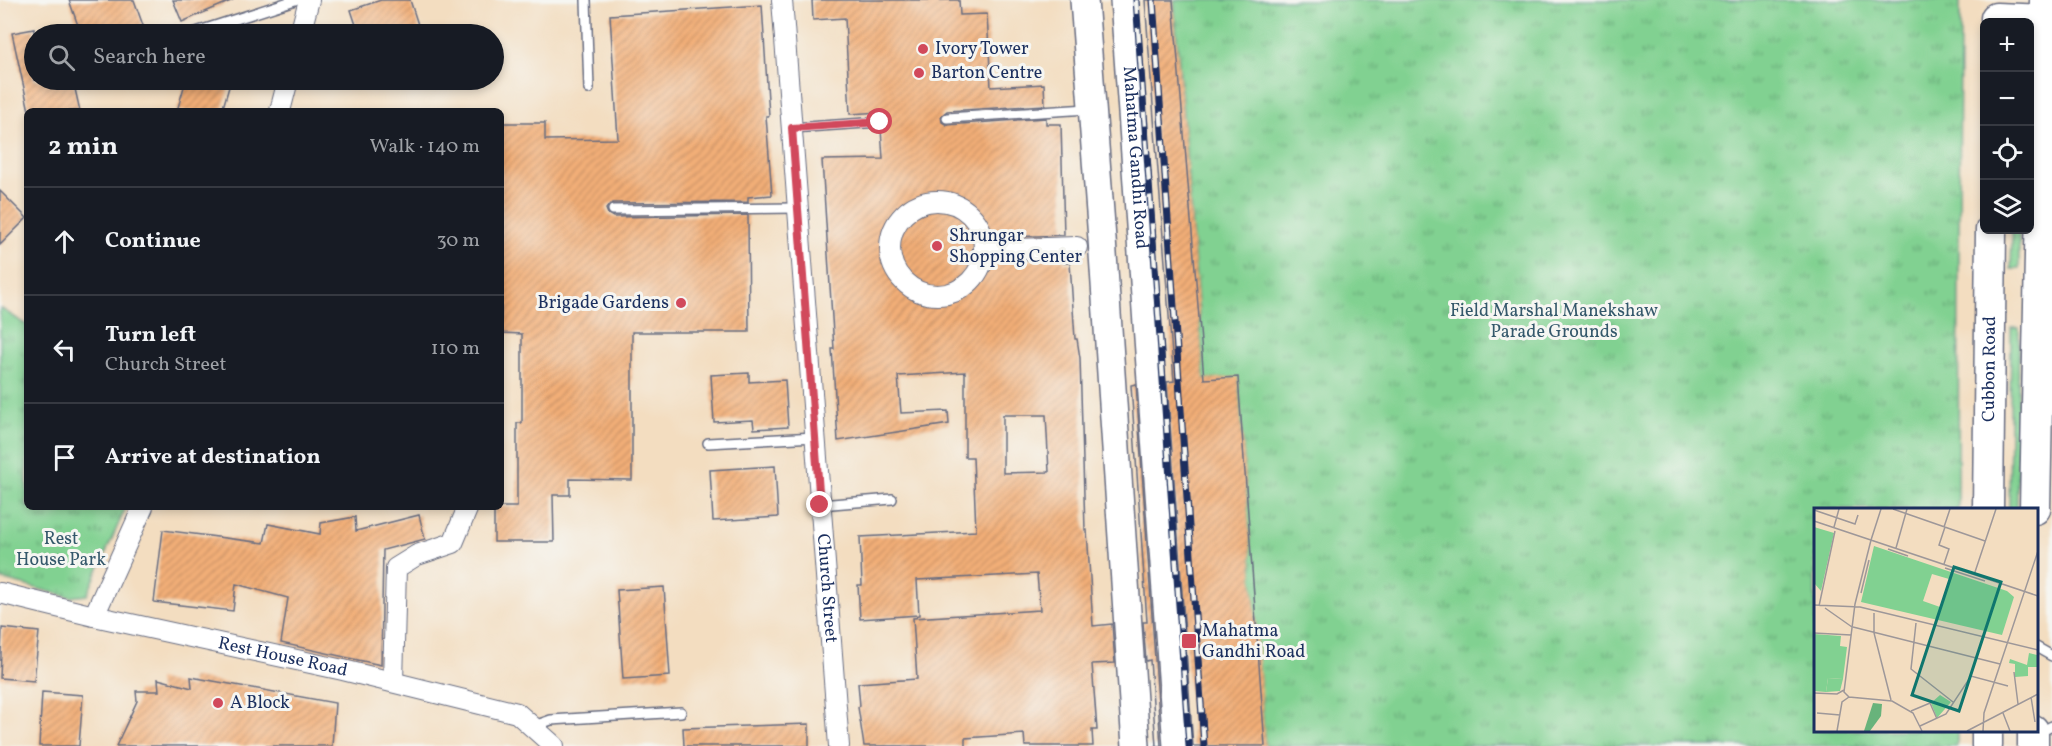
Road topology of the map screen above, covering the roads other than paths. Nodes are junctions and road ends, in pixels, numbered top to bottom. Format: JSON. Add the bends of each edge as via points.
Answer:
{"nodes":[{"id":1,"x":295,"y":0,"type":"edge"},
{"id":2,"x":309,"y":0,"type":"edge"},
{"id":3,"x":586,"y":0,"type":"edge"},
{"id":4,"x":782,"y":0,"type":"edge"},
{"id":5,"x":1084,"y":0,"type":"edge"},
{"id":6,"x":1124,"y":0,"type":"edge"},
{"id":7,"x":2045,"y":10,"type":"edge"},
{"id":8,"x":1996,"y":13,"type":"edge"},
{"id":9,"x":221,"y":24,"type":"edge"},
{"id":10,"x":303,"y":24,"type":"edge"},
{"id":11,"x":589,"y":89,"type":"dead end"},
{"id":12,"x":285,"y":90,"type":"edge"},
{"id":13,"x":281,"y":108,"type":"edge"},
{"id":14,"x":1092,"y":108,"type":"junction"},
{"id":15,"x":947,"y":118,"type":"dead end"},
{"id":16,"x":880,"y":122,"type":"dead end"},
{"id":17,"x":792,"y":128,"type":"junction"},
{"id":18,"x":797,"y":208,"type":"junction"},
{"id":19,"x":613,"y":210,"type":"dead end"},
{"id":20,"x":1991,"y":234,"type":"edge"},
{"id":21,"x":1077,"y":248,"type":"dead end"},
{"id":22,"x":984,"y":250,"type":"junction"},
{"id":23,"x":2045,"y":315,"type":"edge"},
{"id":24,"x":2045,"y":375,"type":"edge"},
{"id":25,"x":815,"y":437,"type":"junction"},
{"id":26,"x":708,"y":443,"type":"dead end"},
{"id":27,"x":892,"y":499,"type":"dead end"},
{"id":28,"x":820,"y":505,"type":"junction"},
{"id":29,"x":1988,"y":508,"type":"edge"},
{"id":30,"x":2035,"y":508,"type":"edge"},
{"id":31,"x":142,"y":510,"type":"edge"},
{"id":32,"x":467,"y":510,"type":"edge"},
{"id":33,"x":0,"y":593,"type":"edge"},
{"id":34,"x":94,"y":616,"type":"junction"},
{"id":35,"x":2037,"y":647,"type":"edge"},
{"id":36,"x":2052,"y":657,"type":"edge"},
{"id":37,"x":393,"y":682,"type":"junction"},
{"id":38,"x":681,"y":712,"type":"dead end"},
{"id":39,"x":534,"y":726,"type":"junction"},
{"id":40,"x":1987,"y":731,"type":"edge"},
{"id":41,"x":554,"y":746,"type":"edge"},
{"id":42,"x":839,"y":746,"type":"edge"},
{"id":43,"x":1136,"y":746,"type":"edge"},
{"id":44,"x":1177,"y":746,"type":"edge"},
{"id":45,"x":1986,"y":746,"type":"edge"}],
"edges":[{"from":1,"to":9,"type":"lane"},
{"from":2,"to":10,"type":"street"},
{"from":3,"to":11,"type":"lane"},
{"from":4,"to":17,"type":"street","name":"Church Street"},
{"from":5,"to":14,"type":"main road"},
{"from":6,"to":44,"type":"main road","name":"Mahatma Gandhi Road"},
{"from":7,"to":8,"type":"main road"},
{"from":7,"to":23,"type":"main road"},
{"from":12,"to":13,"type":"street"},
{"from":14,"to":15,"type":"lane"},
{"from":14,"to":43,"type":"main road"},
{"from":16,"to":17,"type":"lane"},
{"from":17,"to":18,"type":"street","name":"Church Street"},
{"from":18,"to":19,"type":"lane"},
{"from":18,"to":25,"type":"street","name":"Church Street"},
{"from":20,"to":29,"type":"main road","name":"Cubbon Road"},
{"from":21,"to":22,"type":"street"},
{"from":22,"to":22,"type":"street","via":[[981,230],[973,217],[955,204],[933,201],[918,204],[896,224],[890,253],[903,281],[932,296],[948,295],[976,277]]},
{"from":23,"to":24,"type":"main road"},
{"from":24,"to":30,"type":"main road"},
{"from":25,"to":26,"type":"lane"},
{"from":25,"to":28,"type":"street","name":"Church Street"},
{"from":27,"to":28,"type":"lane"},
{"from":28,"to":42,"type":"street","name":"Church Street"},
{"from":31,"to":34,"type":"street"},
{"from":32,"to":37,"type":"street","via":[[453,543],[417,555],[396,568]]},
{"from":33,"to":34,"type":"street","name":"Rest House Road"},
{"from":34,"to":37,"type":"street","name":"Rest House Road"},
{"from":35,"to":36,"type":"lane"},
{"from":37,"to":39,"type":"street","name":"Rest House Road","via":[[517,713]]},
{"from":38,"to":39,"type":"lane","via":[[551,720]]},
{"from":39,"to":41,"type":"street","name":"Rest House Road"},
{"from":40,"to":45,"type":"main road"}]}
